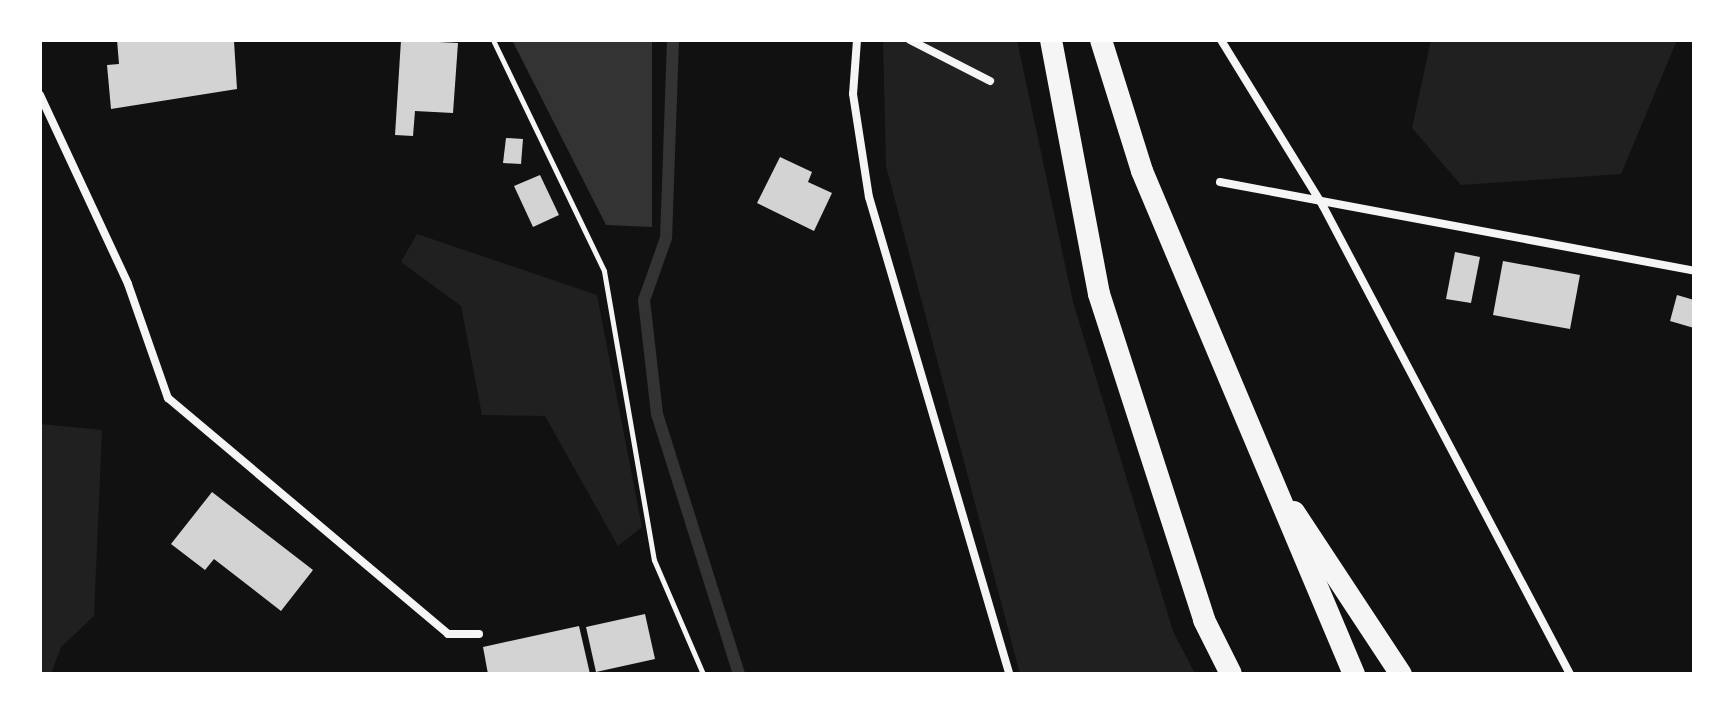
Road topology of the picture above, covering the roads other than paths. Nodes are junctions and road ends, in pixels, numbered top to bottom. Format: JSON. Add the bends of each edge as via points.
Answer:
{"nodes":[{"id":1,"x":857,"y":40,"type":"edge"},
{"id":2,"x":910,"y":40,"type":"edge"},
{"id":3,"x":1051,"y":40,"type":"edge"},
{"id":4,"x":1101,"y":40,"type":"edge"},
{"id":5,"x":1221,"y":40,"type":"edge"},
{"id":6,"x":990,"y":81,"type":"dead end"},
{"id":7,"x":40,"y":95,"type":"edge"},
{"id":8,"x":1220,"y":182,"type":"dead end"},
{"id":9,"x":1323,"y":206,"type":"junction"},
{"id":10,"x":1694,"y":271,"type":"edge"},
{"id":11,"x":1258,"y":457,"type":"junction"},
{"id":12,"x":479,"y":634,"type":"dead end"},
{"id":13,"x":1009,"y":674,"type":"edge"},
{"id":14,"x":1231,"y":674,"type":"edge"},
{"id":15,"x":1354,"y":674,"type":"edge"},
{"id":16,"x":1401,"y":674,"type":"edge"},
{"id":17,"x":1570,"y":674,"type":"edge"}],
"edges":[{"from":1,"to":13,"type":"street","via":[[853,94],[869,197]]},
{"from":2,"to":6,"type":"street"},
{"from":3,"to":14,"type":"highway","via":[[1099,294],[1204,620]]},
{"from":4,"to":11,"type":"highway","via":[[1142,171]]},
{"from":5,"to":9,"type":"street"},
{"from":7,"to":12,"type":"street","via":[[128,284],[168,398],[448,634]]},
{"from":8,"to":9,"type":"street"},
{"from":9,"to":10,"type":"street"},
{"from":9,"to":17,"type":"street"},
{"from":11,"to":15,"type":"highway"},
{"from":11,"to":16,"type":"highway"}]}
